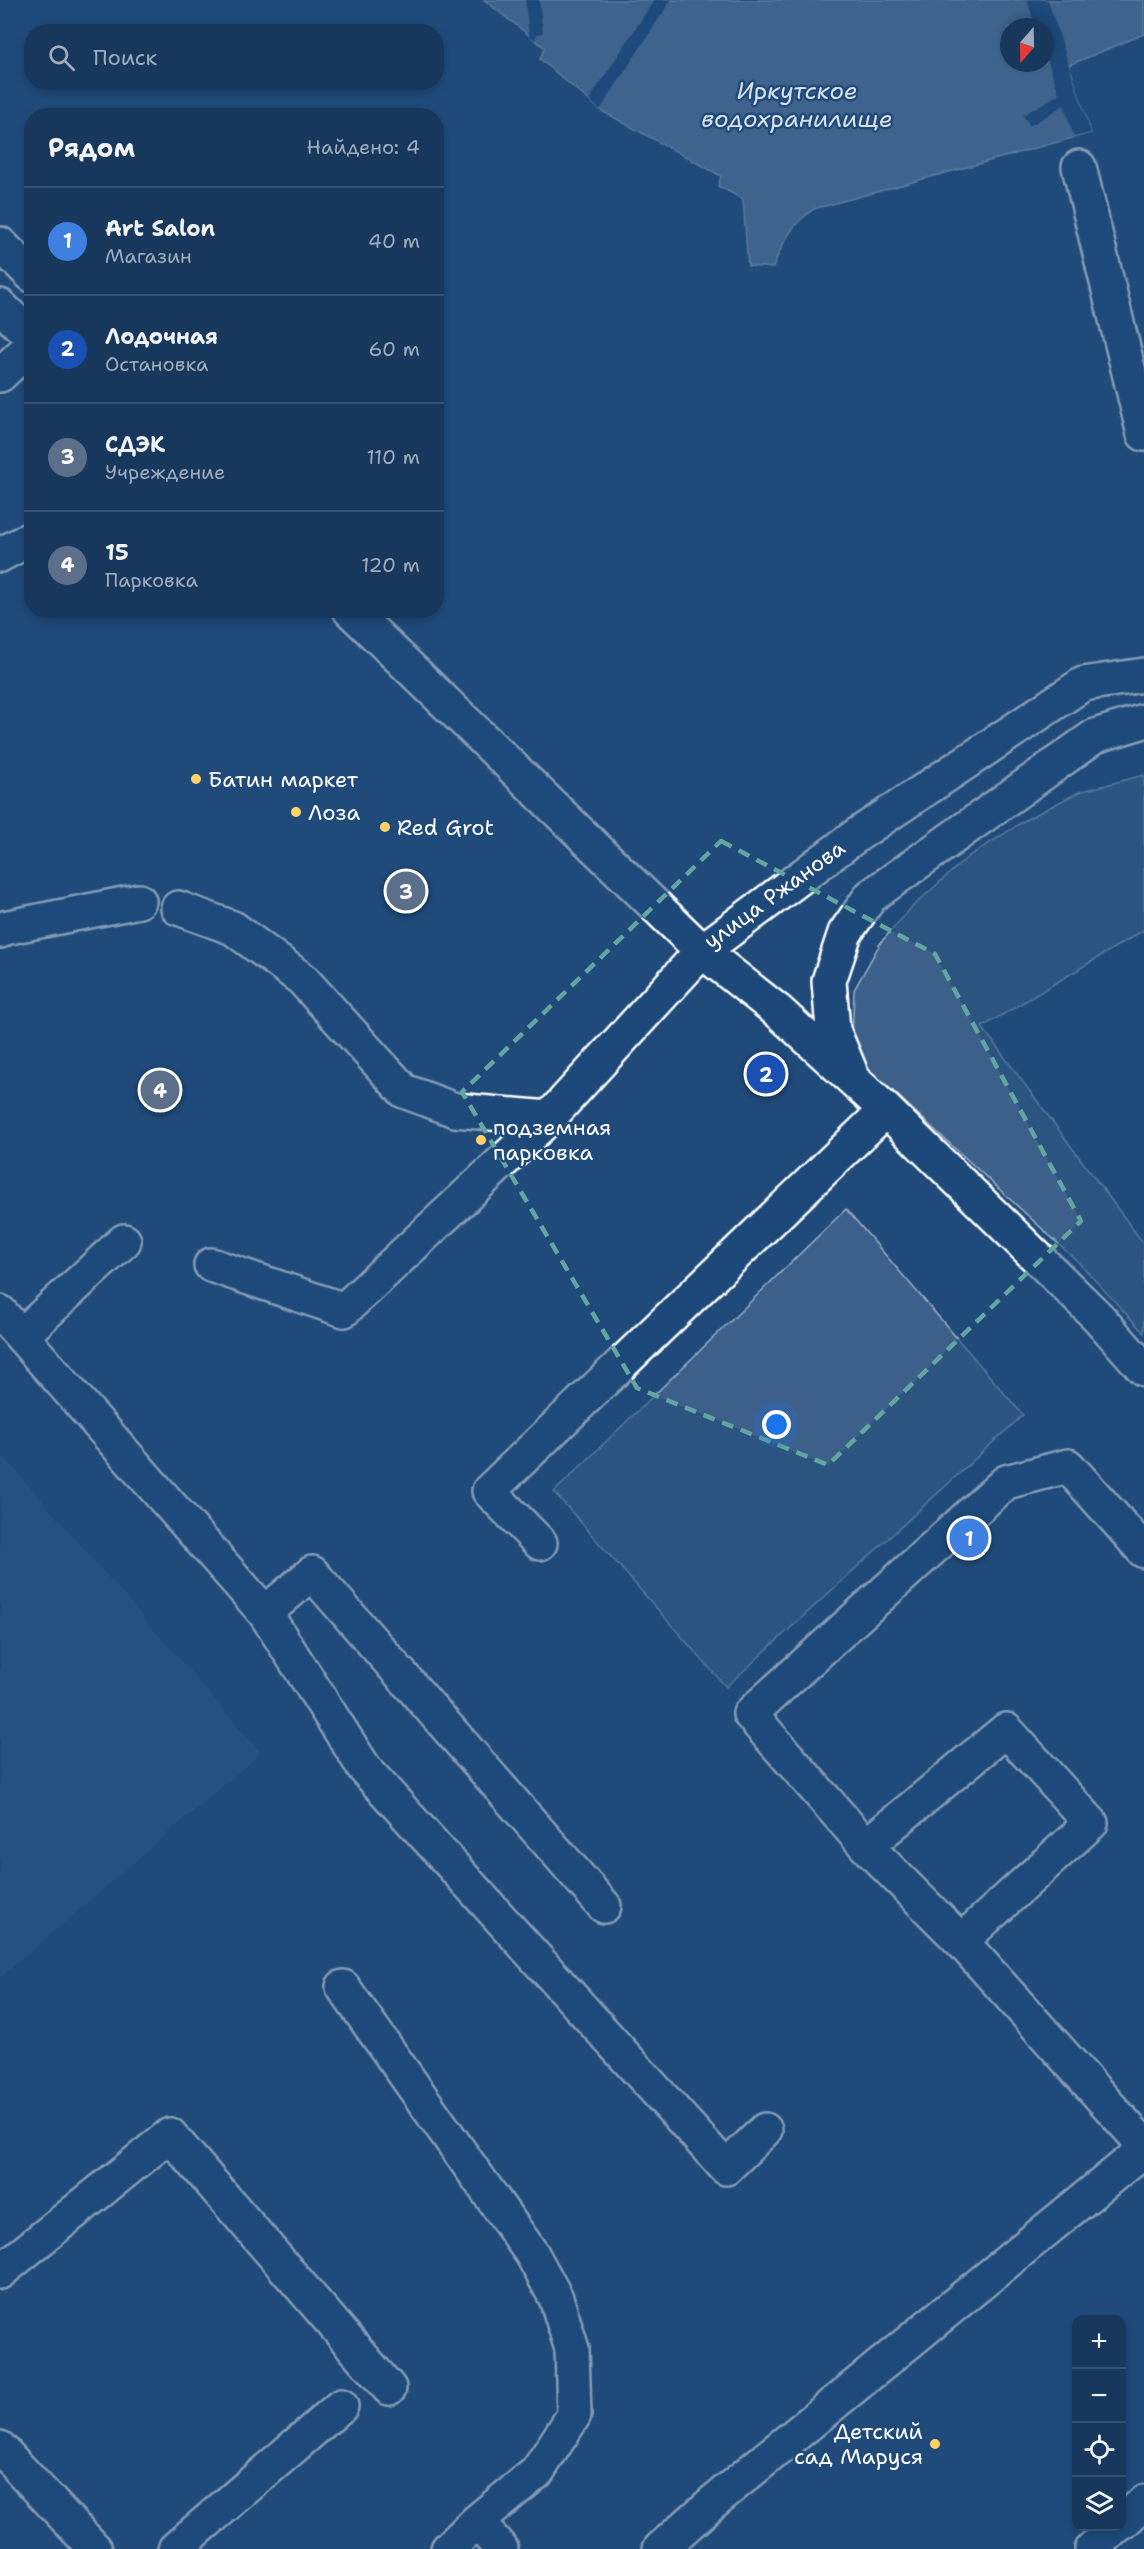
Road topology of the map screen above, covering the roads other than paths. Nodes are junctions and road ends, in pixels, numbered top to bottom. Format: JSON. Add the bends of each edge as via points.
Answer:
{"nodes":[{"id":1,"x":1079,"y":167,"type":"dead end"},
{"id":2,"x":0,"y":243,"type":"edge"},
{"id":3,"x":24,"y":266,"type":"edge"},
{"id":4,"x":0,"y":306,"type":"edge"},
{"id":5,"x":24,"y":329,"type":"edge"},
{"id":6,"x":24,"y":352,"type":"edge"},
{"id":7,"x":0,"y":375,"type":"edge"},
{"id":8,"x":1144,"y":434,"type":"edge"},
{"id":9,"x":24,"y":542,"type":"edge"},
{"id":10,"x":0,"y":555,"type":"edge"},
{"id":11,"x":358,"y":618,"type":"edge"},
{"id":12,"x":1144,"y":675,"type":"edge"},
{"id":13,"x":1144,"y":721,"type":"edge"},
{"id":14,"x":139,"y":901,"type":"dead end"},
{"id":15,"x":178,"y":908,"type":"dead end"},
{"id":16,"x":0,"y":931,"type":"edge"},
{"id":17,"x":702,"y":951,"type":"junction"},
{"id":18,"x":854,"y":1081,"type":"junction"},
{"id":19,"x":886,"y":1110,"type":"junction"},
{"id":20,"x":549,"y":1118,"type":"junction"},
{"id":21,"x":124,"y":1241,"type":"dead end"},
{"id":22,"x":211,"y":1265,"type":"dead end"},
{"id":23,"x":10,"y":1324,"type":"edge"},
{"id":24,"x":1144,"y":1369,"type":"edge"},
{"id":25,"x":540,"y":1543,"type":"dead end"},
{"id":26,"x":1144,"y":1551,"type":"edge"},
{"id":27,"x":265,"y":1613,"type":"junction"},
{"id":28,"x":866,"y":1846,"type":"junction"},
{"id":29,"x":604,"y":1906,"type":"dead end"},
{"id":30,"x":961,"y":1941,"type":"junction"},
{"id":31,"x":343,"y":1987,"type":"dead end"},
{"id":32,"x":765,"y":2130,"type":"dead end"},
{"id":33,"x":1144,"y":2145,"type":"edge"},
{"id":34,"x":1144,"y":2150,"type":"edge"},
{"id":35,"x":0,"y":2272,"type":"edge"},
{"id":36,"x":389,"y":2388,"type":"dead end"},
{"id":37,"x":341,"y":2406,"type":"dead end"},
{"id":38,"x":0,"y":2448,"type":"edge"},
{"id":39,"x":1144,"y":2502,"type":"edge"},
{"id":40,"x":1126,"y":2519,"type":"edge"},
{"id":41,"x":477,"y":2521,"type":"junction"},
{"id":42,"x":1112,"y":2531,"type":"edge"},
{"id":43,"x":95,"y":2549,"type":"edge"},
{"id":44,"x":175,"y":2549,"type":"edge"},
{"id":45,"x":448,"y":2549,"type":"edge"},
{"id":46,"x":501,"y":2549,"type":"edge"},
{"id":47,"x":660,"y":2549,"type":"edge"},
{"id":48,"x":1092,"y":2549,"type":"edge"}],
"edges":[{"from":1,"to":8,"type":"street"},
{"from":2,"to":3,"type":"street"},
{"from":4,"to":5,"type":"street"},
{"from":6,"to":7,"type":"street"},
{"from":9,"to":10,"type":"street"},
{"from":11,"to":17,"type":"street","name":"улица Ржанова"},
{"from":12,"to":17,"type":"street","name":"улица Ржанова","via":[[1083,684],[857,835]]},
{"from":13,"to":18,"type":"street","via":[[1095,736],[871,896],[844,933],[829,981],[833,1030]]},
{"from":14,"to":16,"type":"street","via":[[4,927]]},
{"from":15,"to":20,"type":"street","via":[[233,928],[302,979],[404,1091],[455,1110]]},
{"from":17,"to":18,"type":"street","via":[[779,1012]]},
{"from":17,"to":20,"type":"street"},
{"from":18,"to":19,"type":"street"},
{"from":19,"to":24,"type":"street","via":[[1098,1317]]},
{"from":19,"to":25,"type":"street","via":[[489,1491]]},
{"from":20,"to":22,"type":"street","via":[[344,1310]]},
{"from":21,"to":23,"type":"street"},
{"from":23,"to":27,"type":"street"},
{"from":26,"to":28,"type":"street","via":[[1068,1466],[1006,1482],[750,1714]]},
{"from":27,"to":29,"type":"street","via":[[312,1573]]},
{"from":27,"to":32,"type":"street","via":[[365,1770],[726,2168]]},
{"from":28,"to":30,"type":"street"},
{"from":28,"to":30,"type":"street","via":[[1006,1731],[1091,1823]]},
{"from":30,"to":33,"type":"street"},
{"from":31,"to":41,"type":"street","via":[[532,2254],[556,2298],[572,2349],[574,2415],[537,2472]]},
{"from":34,"to":47,"type":"street"},
{"from":35,"to":36,"type":"street","via":[[170,2135]]},
{"from":37,"to":44,"type":"street"},
{"from":38,"to":43,"type":"street"},
{"from":39,"to":40,"type":"street"},
{"from":41,"to":45,"type":"street"},
{"from":41,"to":46,"type":"street"},
{"from":42,"to":48,"type":"street"}]}
